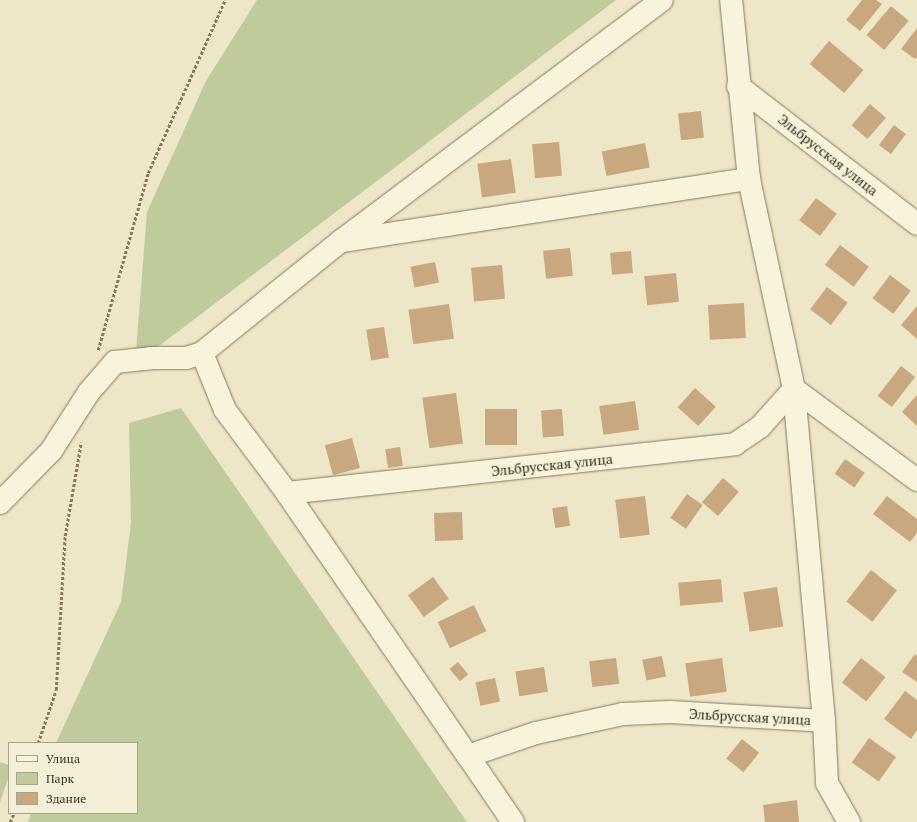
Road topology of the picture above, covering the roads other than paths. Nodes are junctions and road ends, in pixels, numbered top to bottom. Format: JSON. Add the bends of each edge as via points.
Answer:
{"nodes":[{"id":1,"x":662,"y":0,"type":"edge"},
{"id":2,"x":731,"y":0,"type":"edge"},
{"id":3,"x":738,"y":86,"type":"junction"},
{"id":4,"x":749,"y":180,"type":"junction"},
{"id":5,"x":917,"y":224,"type":"edge"},
{"id":6,"x":341,"y":241,"type":"junction"},
{"id":7,"x":202,"y":353,"type":"junction"},
{"id":8,"x":794,"y":389,"type":"junction"},
{"id":9,"x":917,"y":480,"type":"edge"},
{"id":10,"x":287,"y":493,"type":"junction"},
{"id":11,"x":0,"y":503,"type":"edge"},
{"id":12,"x":824,"y":721,"type":"junction"},
{"id":13,"x":468,"y":756,"type":"junction"},
{"id":14,"x":513,"y":822,"type":"edge"},
{"id":15,"x":849,"y":822,"type":"edge"}],
"edges":[{"from":1,"to":6,"type":"street"},
{"from":2,"to":3,"type":"street","name":"Эльбрусская улица"},
{"from":3,"to":4,"type":"street","name":"Эльбрусская улица"},
{"from":3,"to":5,"type":"street","name":"Эльбрусская улица"},
{"from":4,"to":6,"type":"street"},
{"from":4,"to":8,"type":"street","name":"Эльбрусская улица"},
{"from":6,"to":7,"type":"street"},
{"from":7,"to":10,"type":"street","via":[[225,410]]},
{"from":7,"to":11,"type":"street","via":[[186,358],[115,362],[89,392],[51,451]]},
{"from":8,"to":9,"type":"street"},
{"from":8,"to":10,"type":"street","name":"Эльбрусская улица","via":[[760,427],[735,444]]},
{"from":8,"to":12,"type":"street","name":"Эльбрусская улица"},
{"from":10,"to":13,"type":"street"},
{"from":12,"to":13,"type":"street","name":"Эльбрусская улица","via":[[670,712],[623,714],[536,732]]},
{"from":12,"to":15,"type":"street","via":[[827,783]]},
{"from":13,"to":14,"type":"street"}]}
